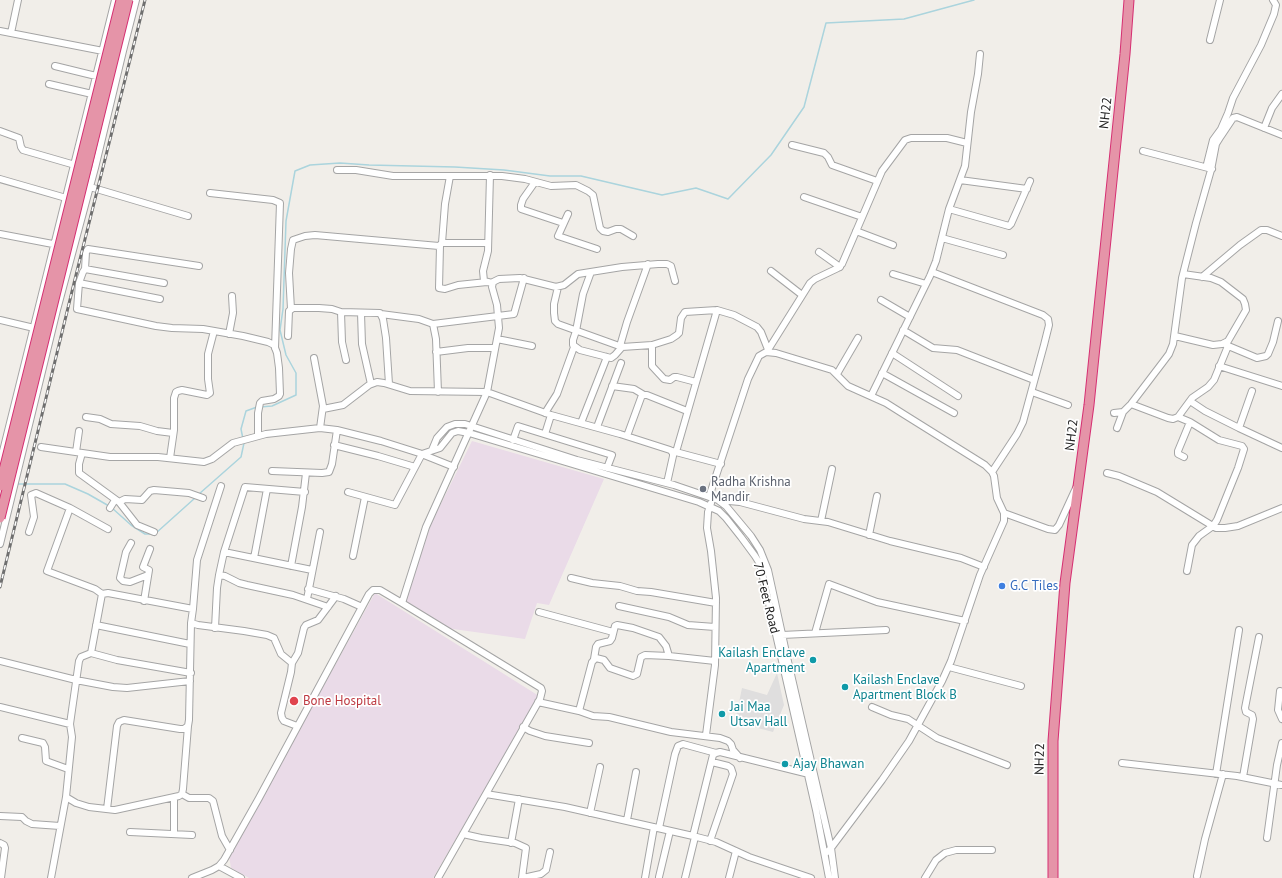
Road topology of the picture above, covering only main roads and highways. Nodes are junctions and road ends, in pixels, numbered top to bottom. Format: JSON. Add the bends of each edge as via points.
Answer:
{"nodes":[{"id":1,"x":121,"y":0,"type":"edge"},
{"id":2,"x":128,"y":0,"type":"edge"},
{"id":3,"x":1129,"y":0,"type":"edge"},
{"id":4,"x":0,"y":486,"type":"edge"},
{"id":5,"x":0,"y":518,"type":"edge"},
{"id":6,"x":1050,"y":877,"type":"edge"}],
"edges":[{"from":1,"to":4,"type":"highway","bridge":true},
{"from":2,"to":5,"type":"highway","bridge":true},
{"from":3,"to":6,"type":"highway","name":"NH22","via":[[1089,405],[1065,583],[1053,741]]}]}
